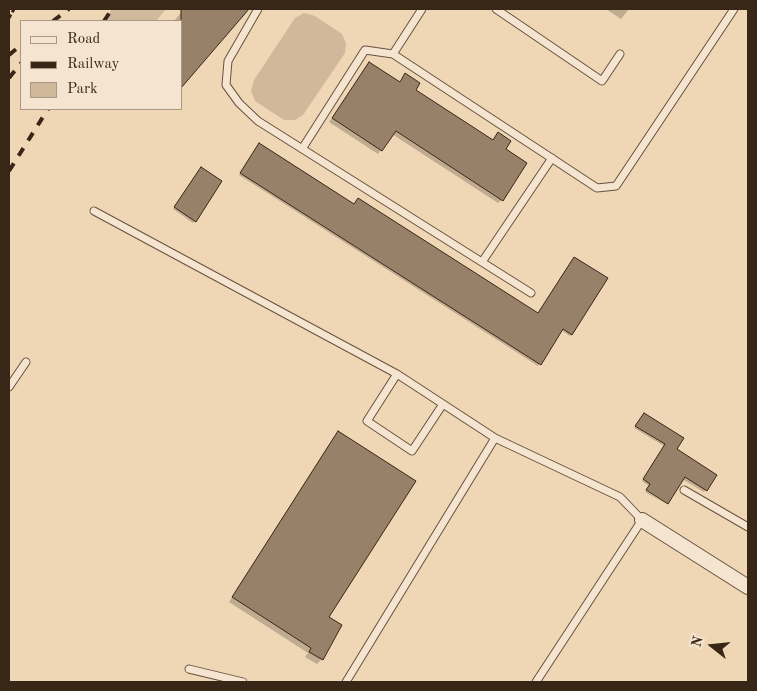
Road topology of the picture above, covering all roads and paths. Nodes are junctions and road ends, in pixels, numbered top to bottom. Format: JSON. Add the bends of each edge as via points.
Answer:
{"nodes":[{"id":1,"x":14,"y":9,"type":"edge"},
{"id":2,"x":258,"y":9,"type":"edge"},
{"id":3,"x":422,"y":9,"type":"edge"},
{"id":4,"x":496,"y":9,"type":"edge"},
{"id":5,"x":734,"y":9,"type":"edge"},
{"id":6,"x":9,"y":18,"type":"edge"},
{"id":7,"x":393,"y":54,"type":"junction"},
{"id":8,"x":620,"y":54,"type":"dead end"},
{"id":9,"x":302,"y":149,"type":"junction"},
{"id":10,"x":552,"y":158,"type":"junction"},
{"id":11,"x":94,"y":211,"type":"dead end"},
{"id":12,"x":482,"y":262,"type":"junction"},
{"id":13,"x":531,"y":293,"type":"dead end"},
{"id":14,"x":26,"y":362,"type":"dead end"},
{"id":15,"x":397,"y":374,"type":"junction"},
{"id":16,"x":9,"y":387,"type":"edge"},
{"id":17,"x":443,"y":404,"type":"junction"},
{"id":18,"x":495,"y":438,"type":"junction"},
{"id":19,"x":684,"y":490,"type":"dead end"},
{"id":20,"x":642,"y":520,"type":"junction"},
{"id":21,"x":748,"y":527,"type":"edge"},
{"id":22,"x":748,"y":587,"type":"edge"},
{"id":23,"x":189,"y":669,"type":"dead end"},
{"id":24,"x":243,"y":682,"type":"edge"},
{"id":25,"x":346,"y":682,"type":"edge"},
{"id":26,"x":536,"y":682,"type":"edge"}],
"edges":[{"from":1,"to":6,"type":"path"},
{"from":2,"to":9,"type":"lane","via":[[228,61],[226,85],[238,103],[258,121]]},
{"from":3,"to":7,"type":"lane"},
{"from":4,"to":8,"type":"lane","via":[[602,81]]},
{"from":5,"to":10,"type":"lane","via":[[616,186],[597,188]]},
{"from":7,"to":9,"type":"lane","via":[[365,50]]},
{"from":7,"to":10,"type":"lane"},
{"from":9,"to":12,"type":"lane"},
{"from":10,"to":12,"type":"lane"},
{"from":11,"to":15,"type":"lane"},
{"from":12,"to":13,"type":"lane"},
{"from":14,"to":16,"type":"lane"},
{"from":15,"to":17,"type":"lane"},
{"from":15,"to":17,"type":"lane","via":[[367,420],[412,451]]},
{"from":17,"to":18,"type":"lane"},
{"from":18,"to":20,"type":"lane","via":[[620,497]]},
{"from":18,"to":25,"type":"lane"},
{"from":19,"to":21,"type":"lane"},
{"from":20,"to":22,"type":"street"},
{"from":20,"to":26,"type":"lane"},
{"from":23,"to":24,"type":"lane"}]}
